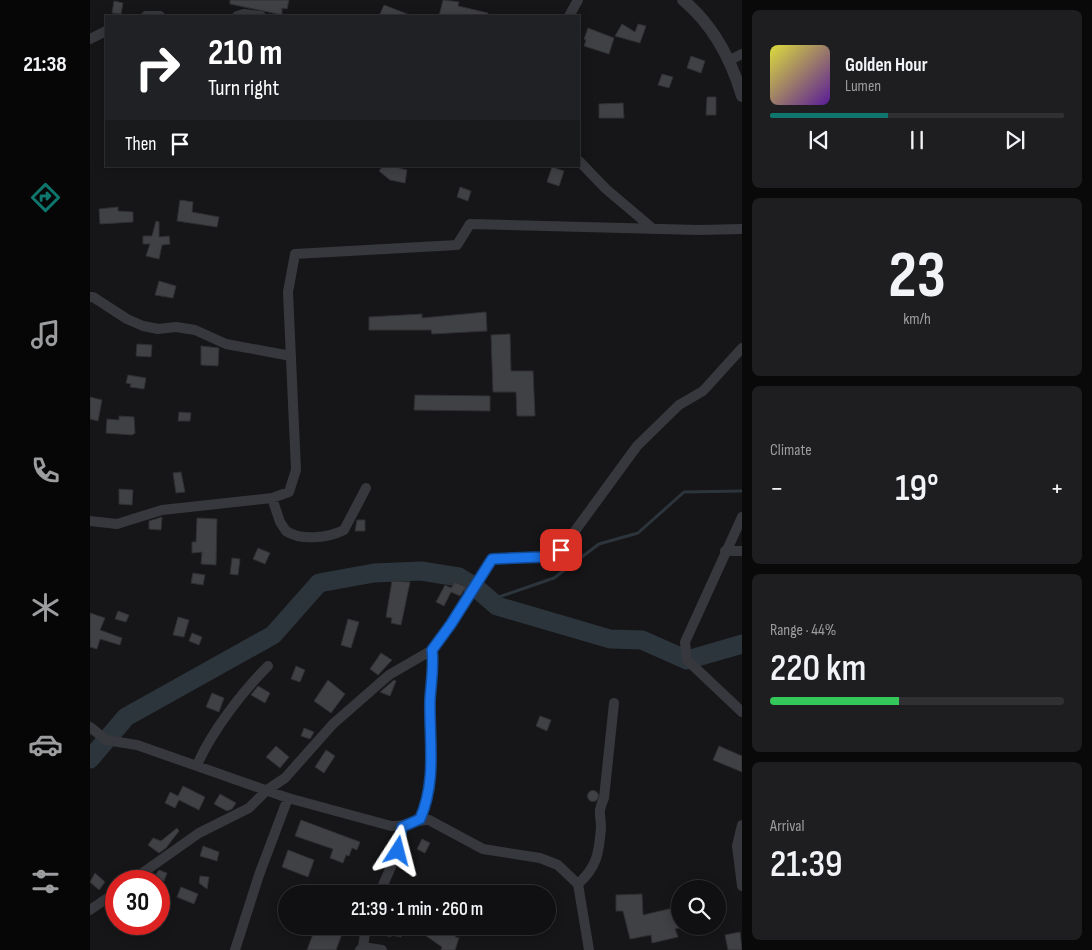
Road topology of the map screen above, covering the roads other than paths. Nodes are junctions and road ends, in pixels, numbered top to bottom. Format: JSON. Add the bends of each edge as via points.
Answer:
{"nodes":[{"id":1,"x":578,"y":0,"type":"edge"},
{"id":2,"x":683,"y":0,"type":"edge"},
{"id":3,"x":569,"y":15,"type":"edge"},
{"id":4,"x":105,"y":32,"type":"edge"},
{"id":5,"x":90,"y":39,"type":"edge"},
{"id":6,"x":742,"y":54,"type":"edge"},
{"id":7,"x":730,"y":60,"type":"junction"},
{"id":8,"x":742,"y":96,"type":"edge"},
{"id":9,"x":580,"y":162,"type":"edge"},
{"id":10,"x":651,"y":227,"type":"junction"},
{"id":11,"x":742,"y":229,"type":"edge"},
{"id":12,"x":90,"y":297,"type":"edge"},
{"id":13,"x":742,"y":348,"type":"edge"},
{"id":14,"x":291,"y":356,"type":"junction"},
{"id":15,"x":366,"y":488,"type":"dead end"},
{"id":16,"x":272,"y":498,"type":"junction"},
{"id":17,"x":742,"y":518,"type":"edge"},
{"id":18,"x":90,"y":521,"type":"edge"},
{"id":19,"x":725,"y":551,"type":"junction"},
{"id":20,"x":742,"y":551,"type":"edge"},
{"id":21,"x":432,"y":650,"type":"junction"},
{"id":22,"x":268,"y":666,"type":"dead end"},
{"id":23,"x":614,"y":704,"type":"dead end"},
{"id":24,"x":742,"y":712,"type":"edge"},
{"id":25,"x":90,"y":728,"type":"edge"},
{"id":26,"x":197,"y":765,"type":"junction"},
{"id":27,"x":268,"y":790,"type":"junction"},
{"id":28,"x":288,"y":798,"type":"junction"},
{"id":29,"x":420,"y":819,"type":"junction"},
{"id":30,"x":742,"y":825,"type":"edge"},
{"id":31,"x":402,"y":827,"type":"junction"},
{"id":32,"x":147,"y":870,"type":"edge"},
{"id":33,"x":578,"y":884,"type":"junction"},
{"id":34,"x":383,"y":885,"type":"edge"},
{"id":35,"x":742,"y":886,"type":"edge"},
{"id":36,"x":105,"y":900,"type":"edge"},
{"id":37,"x":90,"y":910,"type":"edge"},
{"id":38,"x":364,"y":935,"type":"edge"},
{"id":39,"x":362,"y":949,"type":"edge"},
{"id":40,"x":235,"y":950,"type":"edge"},
{"id":41,"x":382,"y":950,"type":"edge"},
{"id":42,"x":589,"y":950,"type":"edge"}],
"edges":[{"from":1,"to":3,"type":"street"},
{"from":2,"to":7,"type":"street","via":[[709,29]]},
{"from":4,"to":5,"type":"street"},
{"from":6,"to":7,"type":"street"},
{"from":7,"to":8,"type":"street"},
{"from":9,"to":10,"type":"street"},
{"from":10,"to":11,"type":"street"},
{"from":10,"to":14,"type":"street","via":[[470,224],[457,245],[295,254],[288,292]]},
{"from":12,"to":14,"type":"street","via":[[143,326],[195,330],[226,344]]},
{"from":13,"to":21,"type":"street","via":[[703,391],[679,404],[637,446],[561,550],[541,557],[500,557],[488,563]]},
{"from":14,"to":16,"type":"street","via":[[296,470],[289,492]]},
{"from":15,"to":16,"type":"street","via":[[344,530],[318,536],[298,537],[286,532]]},
{"from":16,"to":18,"type":"street","via":[[162,510],[117,524]]},
{"from":17,"to":19,"type":"street"},
{"from":19,"to":20,"type":"street"},
{"from":19,"to":24,"type":"street","via":[[684,642],[687,660]]},
{"from":21,"to":27,"type":"street","via":[[389,675],[333,724],[285,778]]},
{"from":21,"to":29,"type":"street","via":[[431,781]]},
{"from":22,"to":26,"type":"street","via":[[252,682]]},
{"from":23,"to":33,"type":"street","via":[[604,798],[598,811],[601,826],[597,858],[591,872]]},
{"from":25,"to":26,"type":"street","via":[[106,740],[137,745]]},
{"from":26,"to":27,"type":"street"},
{"from":27,"to":28,"type":"street"},
{"from":27,"to":32,"type":"street","via":[[249,808],[199,833]]},
{"from":28,"to":31,"type":"street","via":[[377,824]]},
{"from":28,"to":40,"type":"street"},
{"from":29,"to":31,"type":"street"},
{"from":29,"to":33,"type":"street","via":[[440,824],[483,849],[549,861]]},
{"from":30,"to":35,"type":"street","via":[[737,846]]},
{"from":31,"to":34,"type":"street","via":[[398,851]]},
{"from":33,"to":42,"type":"street"},
{"from":36,"to":37,"type":"street"},
{"from":38,"to":39,"type":"street"},
{"from":39,"to":41,"type":"street"}]}
